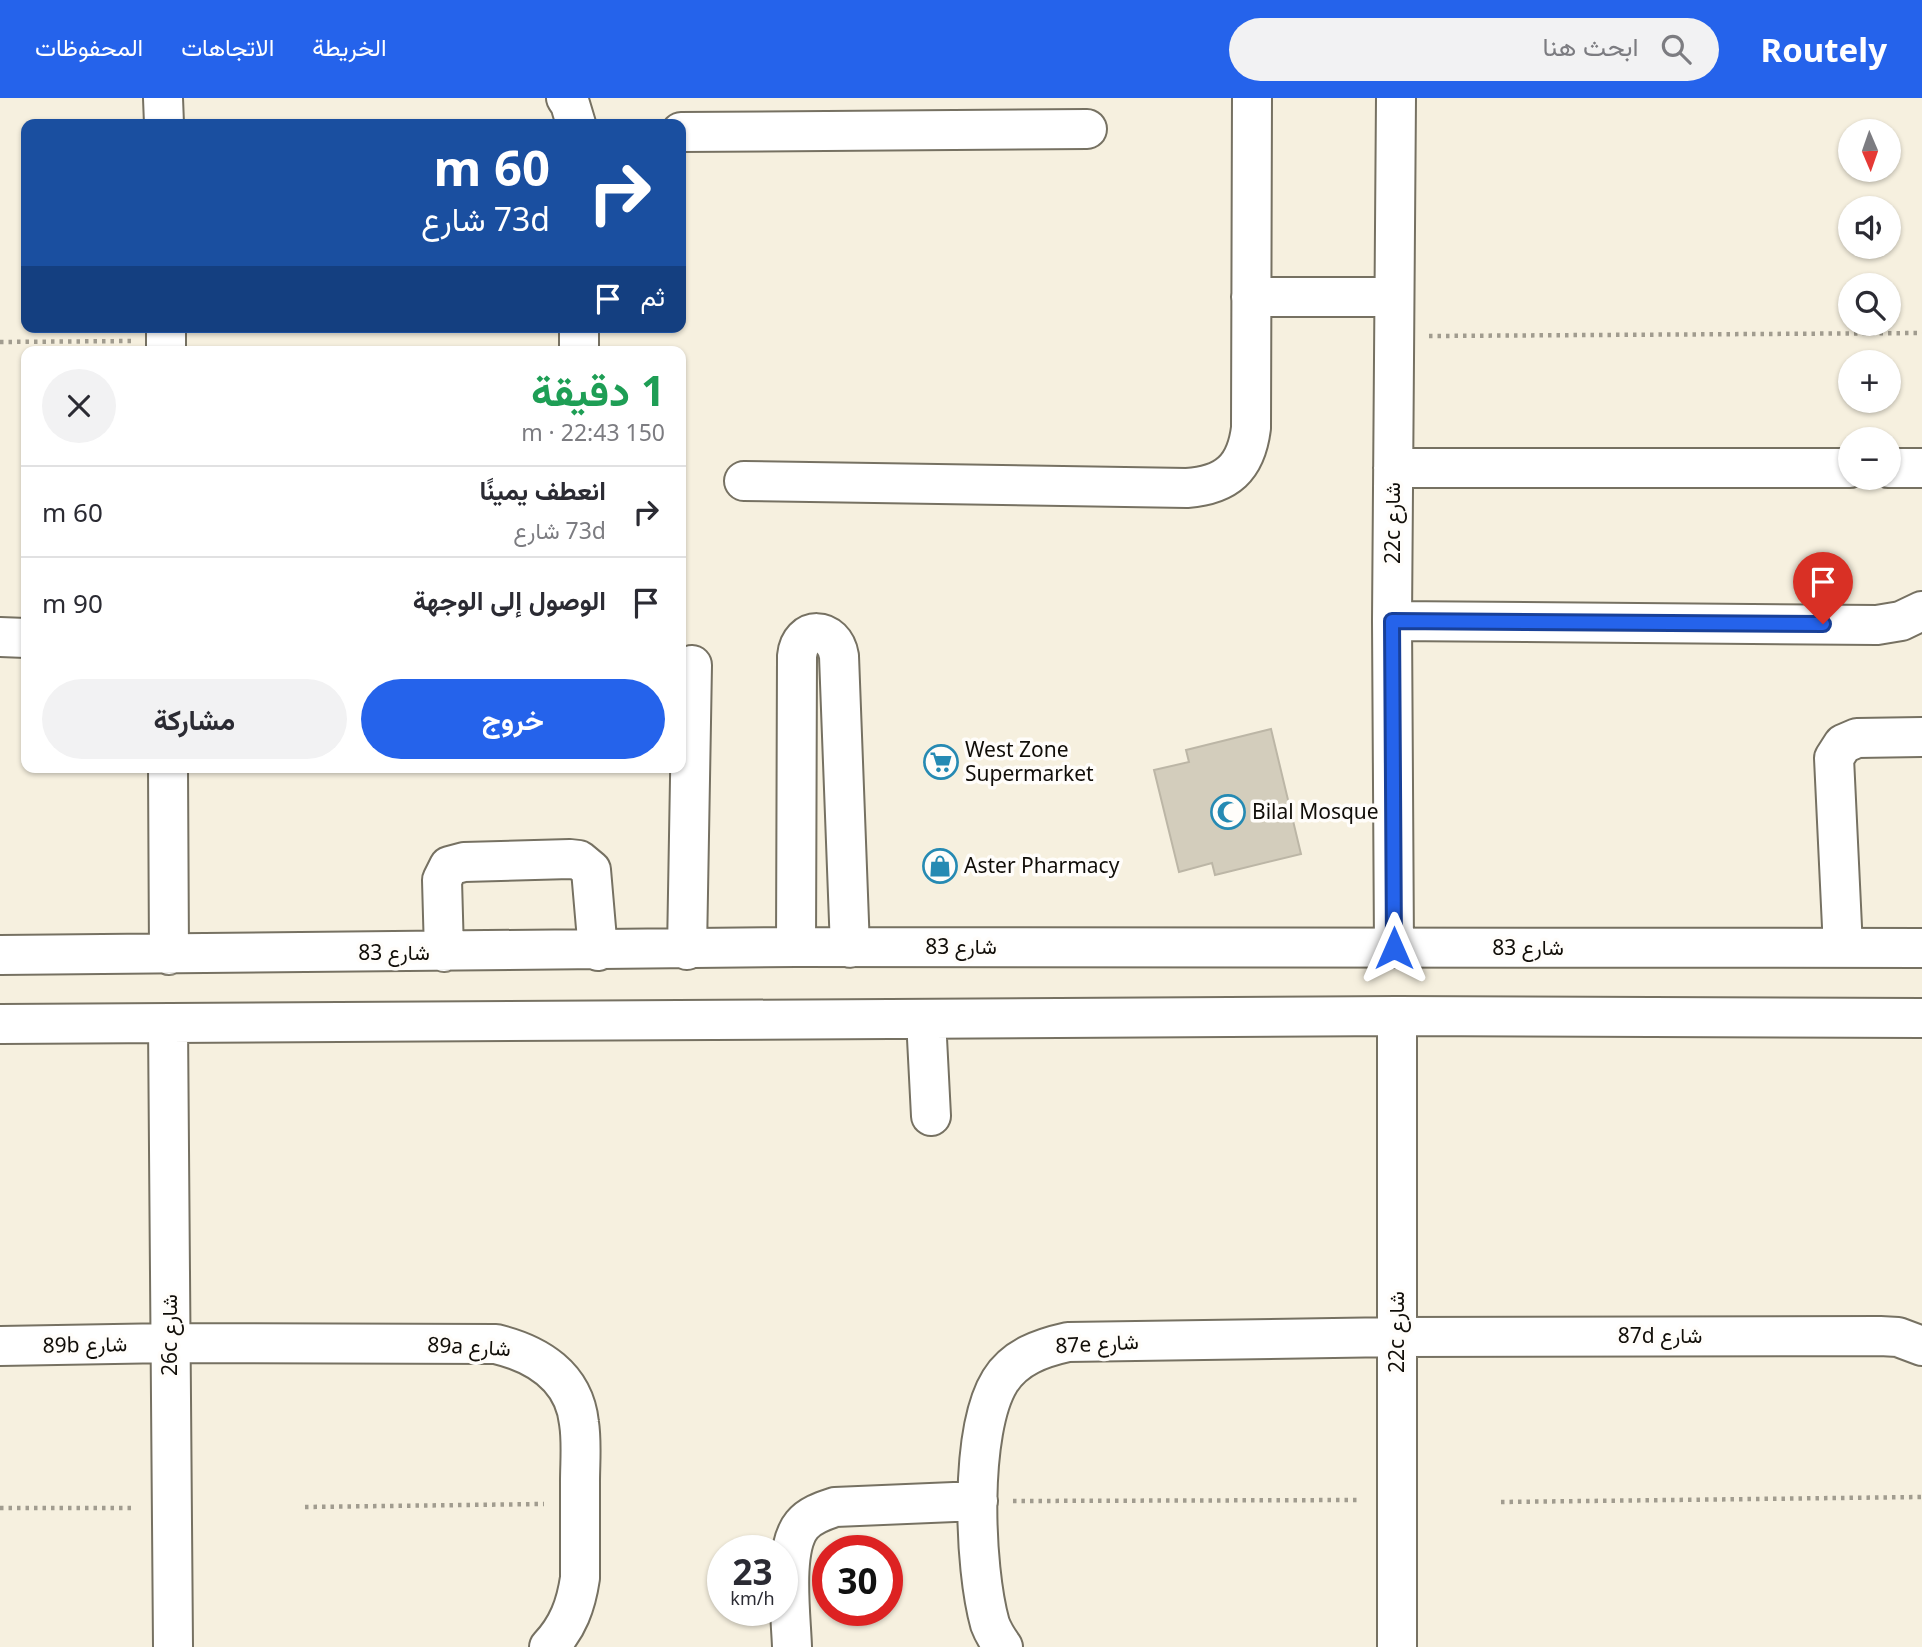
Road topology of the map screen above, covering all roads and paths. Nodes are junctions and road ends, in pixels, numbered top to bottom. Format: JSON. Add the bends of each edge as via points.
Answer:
{"nodes":[{"id":1,"x":163,"y":98,"type":"edge"},
{"id":2,"x":566,"y":98,"type":"edge"},
{"id":3,"x":1252,"y":98,"type":"edge"},
{"id":4,"x":1396,"y":98,"type":"edge"},
{"id":5,"x":164,"y":119,"type":"edge"},
{"id":6,"x":574,"y":119,"type":"edge"},
{"id":7,"x":1087,"y":129,"type":"dead end"},
{"id":8,"x":686,"y":132,"type":"edge"},
{"id":9,"x":1251,"y":297,"type":"junction"},
{"id":10,"x":1394,"y":297,"type":"junction"},
{"id":11,"x":1922,"y":333,"type":"edge"},
{"id":12,"x":1394,"y":336,"type":"junction"},
{"id":13,"x":166,"y":340,"type":"edge"},
{"id":14,"x":0,"y":342,"type":"edge"},
{"id":15,"x":1393,"y":468,"type":"junction"},
{"id":16,"x":1838,"y":468,"type":"edge"},
{"id":17,"x":1901,"y":468,"type":"edge"},
{"id":18,"x":1922,"y":468,"type":"edge"},
{"id":19,"x":744,"y":481,"type":"dead end"},
{"id":20,"x":1922,"y":611,"type":"edge"},
{"id":21,"x":1392,"y":621,"type":"junction"},
{"id":22,"x":0,"y":638,"type":"edge"},
{"id":23,"x":21,"y":638,"type":"edge"},
{"id":24,"x":692,"y":665,"type":"dead end"},
{"id":25,"x":1922,"y":737,"type":"edge"},
{"id":26,"x":169,"y":773,"type":"edge"},
{"id":27,"x":796,"y":947,"type":"junction"},
{"id":28,"x":850,"y":948,"type":"junction"},
{"id":29,"x":1394,"y":948,"type":"junction"},
{"id":30,"x":1843,"y":948,"type":"junction"},
{"id":31,"x":1922,"y":948,"type":"edge"},
{"id":32,"x":687,"y":950,"type":"junction"},
{"id":33,"x":598,"y":951,"type":"junction"},
{"id":34,"x":444,"y":953,"type":"junction"},
{"id":35,"x":0,"y":955,"type":"edge"},
{"id":36,"x":169,"y":955,"type":"junction"},
{"id":37,"x":1397,"y":1016,"type":"junction"},
{"id":38,"x":1922,"y":1018,"type":"edge"},
{"id":39,"x":926,"y":1019,"type":"junction"},
{"id":40,"x":0,"y":1024,"type":"edge"},
{"id":41,"x":168,"y":1024,"type":"junction"},
{"id":42,"x":931,"y":1116,"type":"dead end"},
{"id":43,"x":1397,"y":1337,"type":"junction"},
{"id":44,"x":171,"y":1343,"type":"junction"},
{"id":45,"x":0,"y":1346,"type":"edge"},
{"id":46,"x":1922,"y":1346,"type":"edge"},
{"id":47,"x":1922,"y":1497,"type":"edge"},
{"id":48,"x":1397,"y":1500,"type":"junction"},
{"id":49,"x":978,"y":1501,"type":"junction"},
{"id":50,"x":1501,"y":1502,"type":"dead end"},
{"id":51,"x":580,"y":1503,"type":"junction"},
{"id":52,"x":305,"y":1507,"type":"dead end"},
{"id":53,"x":0,"y":1508,"type":"edge"},
{"id":54,"x":171,"y":1508,"type":"junction"},
{"id":55,"x":173,"y":1647,"type":"edge"},
{"id":56,"x":549,"y":1647,"type":"edge"},
{"id":57,"x":792,"y":1647,"type":"edge"},
{"id":58,"x":1003,"y":1647,"type":"edge"},
{"id":59,"x":1397,"y":1647,"type":"edge"}],
"edges":[{"from":1,"to":5,"type":"street"},
{"from":2,"to":6,"type":"street"},
{"from":3,"to":9,"type":"street"},
{"from":4,"to":10,"type":"street","name":"22c شارع"},
{"from":7,"to":8,"type":"street"},
{"from":9,"to":10,"type":"street"},
{"from":9,"to":19,"type":"street","via":[[1249,447],[1240,465],[1207,486]]},
{"from":10,"to":12,"type":"street","name":"22c شارع"},
{"from":11,"to":12,"type":"path"},
{"from":12,"to":15,"type":"street","name":"22c شارع"},
{"from":13,"to":14,"type":"path"},
{"from":15,"to":16,"type":"street"},
{"from":15,"to":21,"type":"street","name":"22c شارع"},
{"from":17,"to":18,"type":"street"},
{"from":20,"to":21,"type":"street","via":[[1877,625]]},
{"from":21,"to":29,"type":"street","name":"22c شارع"},
{"from":22,"to":23,"type":"street"},
{"from":24,"to":32,"type":"street"},
{"from":25,"to":30,"type":"street","via":[[1857,738],[1843,744],[1835,758]]},
{"from":26,"to":36,"type":"street"},
{"from":27,"to":28,"type":"street","name":"شارع 83"},
{"from":27,"to":28,"type":"street","via":[[797,656],[804,638],[823,634],[838,646],[839,656]]},
{"from":27,"to":32,"type":"street","name":"شارع 83"},
{"from":28,"to":29,"type":"street","name":"شارع 83"},
{"from":29,"to":30,"type":"street","name":"شارع 83"},
{"from":30,"to":31,"type":"street","name":"شارع 83"},
{"from":32,"to":33,"type":"street","name":"شارع 83"},
{"from":33,"to":34,"type":"street","name":"شارع 83"},
{"from":33,"to":34,"type":"street","via":[[592,870],[570,859],[449,866],[443,880]]},
{"from":34,"to":36,"type":"street","name":"شارع 83"},
{"from":35,"to":36,"type":"street","name":"شارع 83"},
{"from":37,"to":38,"type":"street"},
{"from":37,"to":39,"type":"street"},
{"from":37,"to":43,"type":"street","name":"22c شارع"},
{"from":39,"to":41,"type":"street"},
{"from":39,"to":42,"type":"street"},
{"from":40,"to":41,"type":"street"},
{"from":41,"to":44,"type":"street","name":"26c شارع"},
{"from":43,"to":46,"type":"street","name":"87d شارع","via":[[1880,1336]]},
{"from":43,"to":48,"type":"street","name":"22c شارع"},
{"from":43,"to":49,"type":"street","name":"87e شارع","via":[[1068,1342],[1042,1348],[1020,1360],[1001,1379],[989,1401]]},
{"from":44,"to":45,"type":"street","name":"89b شارع"},
{"from":44,"to":51,"type":"street","name":"89a شارع","via":[[496,1344],[520,1350],[542,1361],[572,1398],[579,1421]]},
{"from":44,"to":54,"type":"street","name":"26c شارع"},
{"from":47,"to":50,"type":"path"},
{"from":48,"to":49,"type":"path"},
{"from":48,"to":59,"type":"street","name":"22c شارع"},
{"from":49,"to":57,"type":"street","via":[[835,1507],[817,1513],[793,1539]]},
{"from":49,"to":58,"type":"street","name":"87e شارع","via":[[986,1602],[991,1626]]},
{"from":51,"to":52,"type":"path"},
{"from":51,"to":56,"type":"street","name":"89a شارع","via":[[577,1600]]},
{"from":53,"to":54,"type":"path"},
{"from":54,"to":55,"type":"street","name":"26c شارع"}]}
